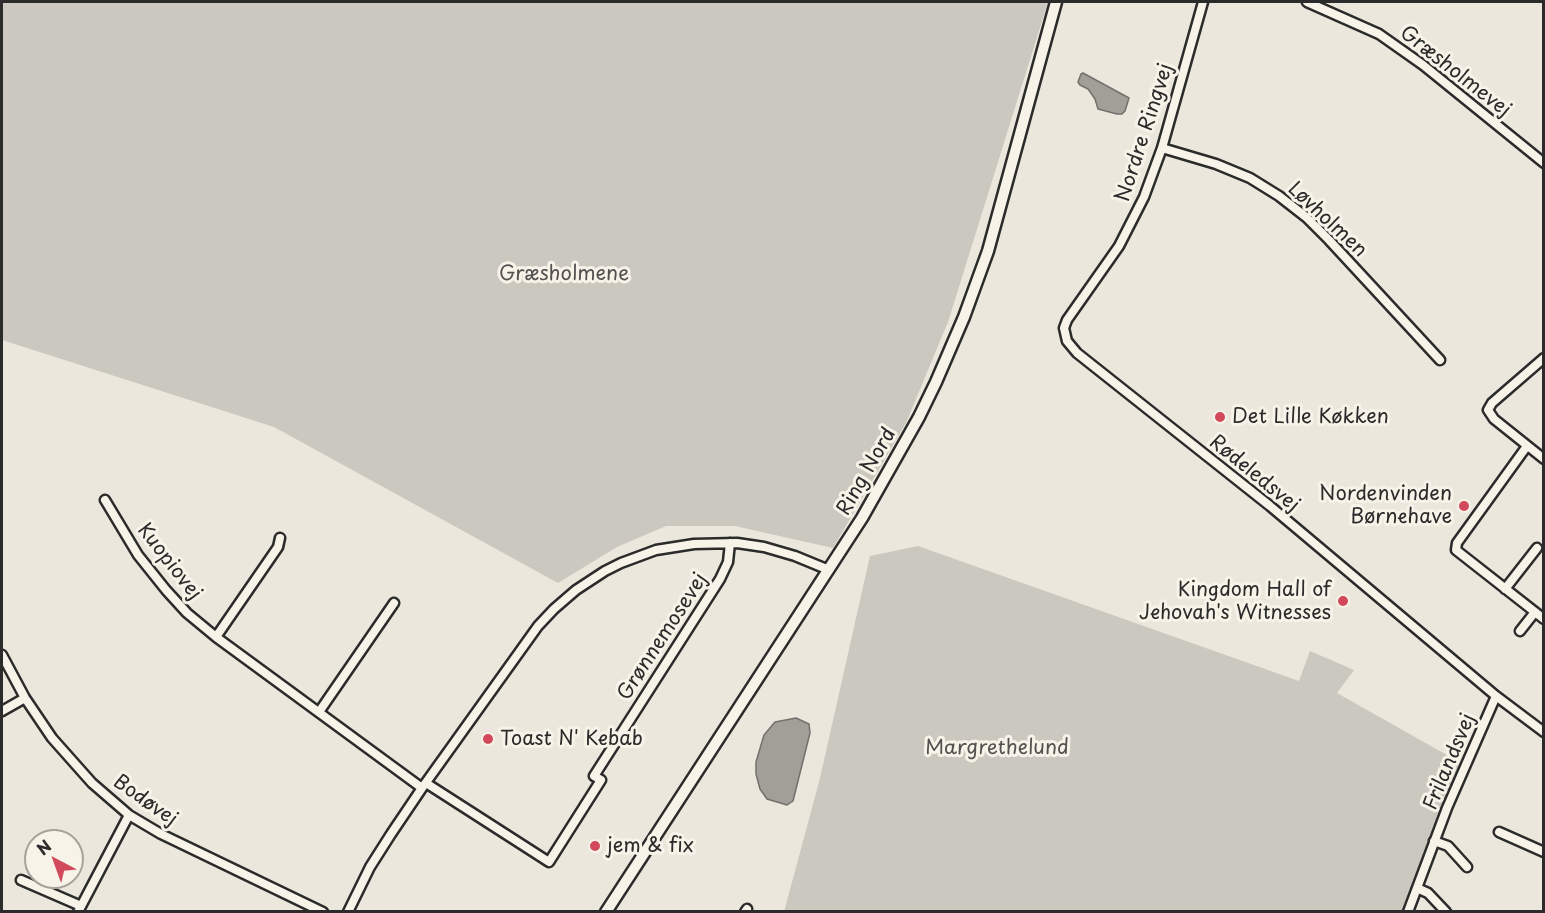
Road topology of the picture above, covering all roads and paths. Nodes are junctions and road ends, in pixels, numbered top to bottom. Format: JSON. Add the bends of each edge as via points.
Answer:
{"nodes":[{"id":1,"x":1056,"y":2,"type":"edge"},
{"id":2,"x":1203,"y":2,"type":"edge"},
{"id":3,"x":1306,"y":2,"type":"edge"},
{"id":4,"x":1162,"y":148,"type":"junction"},
{"id":5,"x":1544,"y":163,"type":"edge"},
{"id":6,"x":1064,"y":328,"type":"joint"},
{"id":7,"x":1544,"y":358,"type":"edge"},
{"id":8,"x":1440,"y":360,"type":"dead end"},
{"id":9,"x":1527,"y":446,"type":"junction"},
{"id":10,"x":1544,"y":459,"type":"edge"},
{"id":11,"x":105,"y":500,"type":"dead end"},
{"id":12,"x":280,"y":538,"type":"dead end"},
{"id":13,"x":730,"y":543,"type":"junction"},
{"id":14,"x":1537,"y":548,"type":"dead end"},
{"id":15,"x":829,"y":570,"type":"junction"},
{"id":16,"x":1505,"y":589,"type":"junction"},
{"id":17,"x":394,"y":603,"type":"dead end"},
{"id":18,"x":1535,"y":612,"type":"junction"},
{"id":19,"x":1544,"y":619,"type":"edge"},
{"id":20,"x":1520,"y":631,"type":"dead end"},
{"id":21,"x":216,"y":638,"type":"junction"},
{"id":22,"x":2,"y":655,"type":"edge"},
{"id":23,"x":1496,"y":696,"type":"junction"},
{"id":24,"x":25,"y":698,"type":"junction"},
{"id":25,"x":2,"y":711,"type":"edge"},
{"id":26,"x":319,"y":711,"type":"junction"},
{"id":27,"x":1544,"y":732,"type":"edge"},
{"id":28,"x":424,"y":785,"type":"junction"},
{"id":29,"x":129,"y":815,"type":"junction"},
{"id":30,"x":1499,"y":832,"type":"dead end"},
{"id":31,"x":1434,"y":841,"type":"junction"},
{"id":32,"x":1544,"y":852,"type":"edge"},
{"id":33,"x":1467,"y":867,"type":"dead end"},
{"id":34,"x":21,"y":880,"type":"dead end"},
{"id":35,"x":1417,"y":888,"type":"junction"},
{"id":36,"x":80,"y":909,"type":"edge"},
{"id":37,"x":323,"y":912,"type":"edge"},
{"id":38,"x":348,"y":912,"type":"edge"},
{"id":39,"x":606,"y":912,"type":"edge"},
{"id":40,"x":1408,"y":912,"type":"edge"},
{"id":41,"x":1446,"y":912,"type":"edge"}],
"edges":[{"from":1,"to":15,"type":"main road","name":"Ring Nord","via":[[988,251],[964,317],[919,417]]},
{"from":2,"to":4,"type":"street","name":"Nordre Ringvej"},
{"from":3,"to":5,"type":"street","name":"Græsholmevej","via":[[1379,34]]},
{"from":4,"to":6,"type":"street","name":"Nordre Ringvej","via":[[1144,197],[1119,246]]},
{"from":4,"to":8,"type":"street","name":"Løvholmen","via":[[1216,164],[1279,196],[1329,240]]},
{"from":6,"to":23,"type":"street","name":"Rødeledsvej","via":[[1067,341],[1077,353],[1269,506]]},
{"from":7,"to":9,"type":"street","via":[[1488,410]]},
{"from":9,"to":10,"type":"street"},
{"from":9,"to":16,"type":"street","via":[[1457,543],[1460,554]]},
{"from":11,"to":21,"type":"street","name":"Kuopiovej","via":[[138,555],[166,590]]},
{"from":12,"to":21,"type":"street","via":[[278,547]]},
{"from":13,"to":15,"type":"street","name":"Grønnemosevej","via":[[777,550]]},
{"from":13,"to":28,"type":"street","name":"Grønnemosevej","via":[[656,550],[613,567],[569,595],[538,626]]},
{"from":13,"to":28,"type":"street","name":"Grønnemosevej","via":[[728,562],[720,579],[594,776],[601,780],[549,862]]},
{"from":14,"to":16,"type":"street"},
{"from":15,"to":39,"type":"main road","name":"Ring Nord"},
{"from":16,"to":18,"type":"street"},
{"from":17,"to":26,"type":"street"},
{"from":18,"to":19,"type":"street"},
{"from":18,"to":20,"type":"street"},
{"from":21,"to":26,"type":"street","name":"Kuopiovej"},
{"from":22,"to":24,"type":"street","name":"Bodøvej"},
{"from":23,"to":27,"type":"street","name":"Rødeledsvej"},
{"from":23,"to":31,"type":"street","name":"Frilandsvej"},
{"from":24,"to":25,"type":"street"},
{"from":24,"to":29,"type":"street","name":"Bodøvej","via":[[69,759]]},
{"from":26,"to":28,"type":"street","name":"Kuopiovej"},
{"from":28,"to":38,"type":"street","name":"Grønnemosevej","via":[[370,867]]},
{"from":29,"to":36,"type":"street"},
{"from":29,"to":37,"type":"street","name":"Bodøvej"},
{"from":30,"to":32,"type":"street"},
{"from":31,"to":33,"type":"street","name":"Frilandsvej","via":[[1448,846]]},
{"from":31,"to":35,"type":"street","name":"Frilandsvej"},
{"from":34,"to":36,"type":"street"},
{"from":35,"to":40,"type":"street","name":"Frilandsvej"},
{"from":35,"to":41,"type":"street","via":[[1428,893]]}]}
